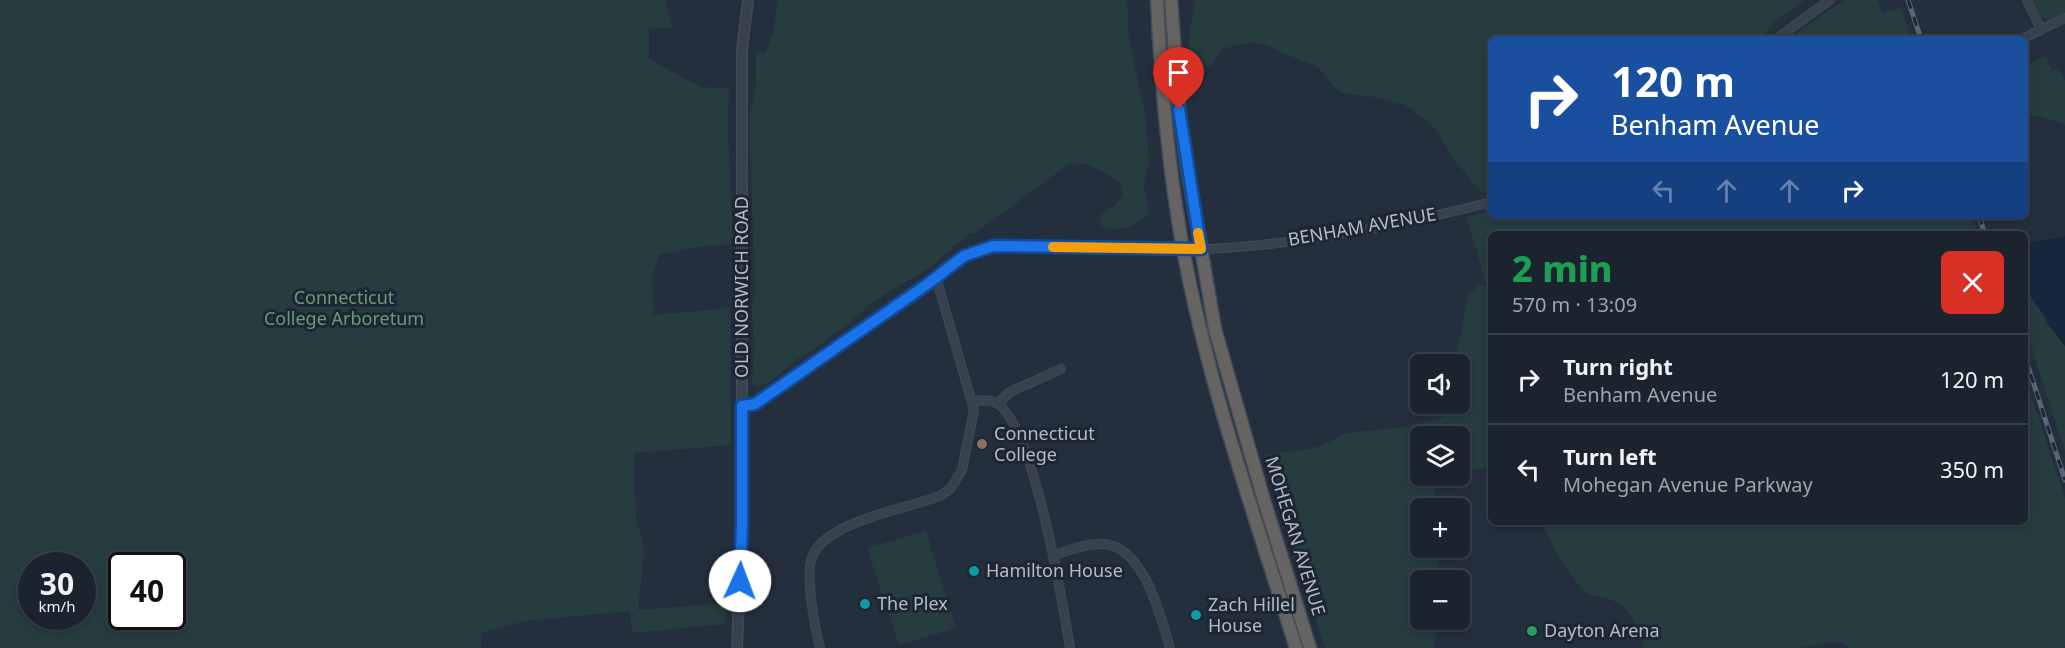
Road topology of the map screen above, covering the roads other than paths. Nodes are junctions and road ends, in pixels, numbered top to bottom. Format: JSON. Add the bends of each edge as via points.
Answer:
{"nodes":[{"id":1,"x":748,"y":0,"type":"edge"},
{"id":2,"x":1157,"y":0,"type":"edge"},
{"id":3,"x":1171,"y":0,"type":"edge"},
{"id":4,"x":1830,"y":0,"type":"edge"},
{"id":5,"x":2027,"y":0,"type":"edge"},
{"id":6,"x":2065,"y":18,"type":"edge"},
{"id":7,"x":2041,"y":29,"type":"junction"},
{"id":8,"x":1780,"y":36,"type":"edge"},
{"id":9,"x":2028,"y":36,"type":"edge"},
{"id":10,"x":1488,"y":203,"type":"edge"},
{"id":11,"x":1201,"y":249,"type":"junction"},
{"id":12,"x":1183,"y":250,"type":"junction"},
{"id":13,"x":936,"y":277,"type":"junction"},
{"id":14,"x":1061,"y":369,"type":"dead end"},
{"id":15,"x":973,"y":401,"type":"junction"},
{"id":16,"x":998,"y":403,"type":"junction"},
{"id":17,"x":742,"y":406,"type":"junction"},
{"id":18,"x":1054,"y":555,"type":"junction"},
{"id":19,"x":737,"y":647,"type":"edge"},
{"id":20,"x":820,"y":648,"type":"edge"},
{"id":21,"x":1070,"y":648,"type":"edge"},
{"id":22,"x":1170,"y":648,"type":"edge"},
{"id":23,"x":1296,"y":648,"type":"edge"},
{"id":24,"x":1310,"y":648,"type":"edge"}],
"edges":[{"from":1,"to":17,"type":"street","name":"OLD NORWICH ROAD","via":[[741,50]]},
{"from":2,"to":12,"type":"highway","name":"MOHEGAN AVENUE","via":[[1161,83]]},
{"from":3,"to":11,"type":"highway","name":"MOHEGAN AVENUE","via":[[1179,109]]},
{"from":4,"to":8,"type":"street"},
{"from":5,"to":7,"type":"street"},
{"from":6,"to":7,"type":"street"},
{"from":7,"to":9,"type":"street"},
{"from":10,"to":11,"type":"street","name":"BENHAM AVENUE","via":[[1318,239]]},
{"from":11,"to":12,"type":"street","name":"BENHAM AVENUE"},
{"from":11,"to":24,"type":"highway","name":"MOHEGAN AVENUE","via":[[1215,329]]},
{"from":12,"to":13,"type":"street","name":"BENHAM AVENUE","via":[[993,246],[964,256]]},
{"from":12,"to":23,"type":"highway","name":"MOHEGAN AVENUE","via":[[1214,385]]},
{"from":13,"to":15,"type":"street"},
{"from":13,"to":17,"type":"street","name":"BENHAM AVENUE","via":[[755,404]]},
{"from":14,"to":16,"type":"street","via":[[1009,392]]},
{"from":15,"to":16,"type":"street"},
{"from":15,"to":20,"type":"street","via":[[966,455],[950,490],[932,500],[851,524],[814,552],[811,587]]},
{"from":16,"to":18,"type":"street","via":[[1026,454]]},
{"from":17,"to":19,"type":"street","name":"OLD NORWICH ROAD"},
{"from":18,"to":21,"type":"street"},
{"from":18,"to":22,"type":"street","via":[[1099,544],[1122,552],[1149,586]]}]}
